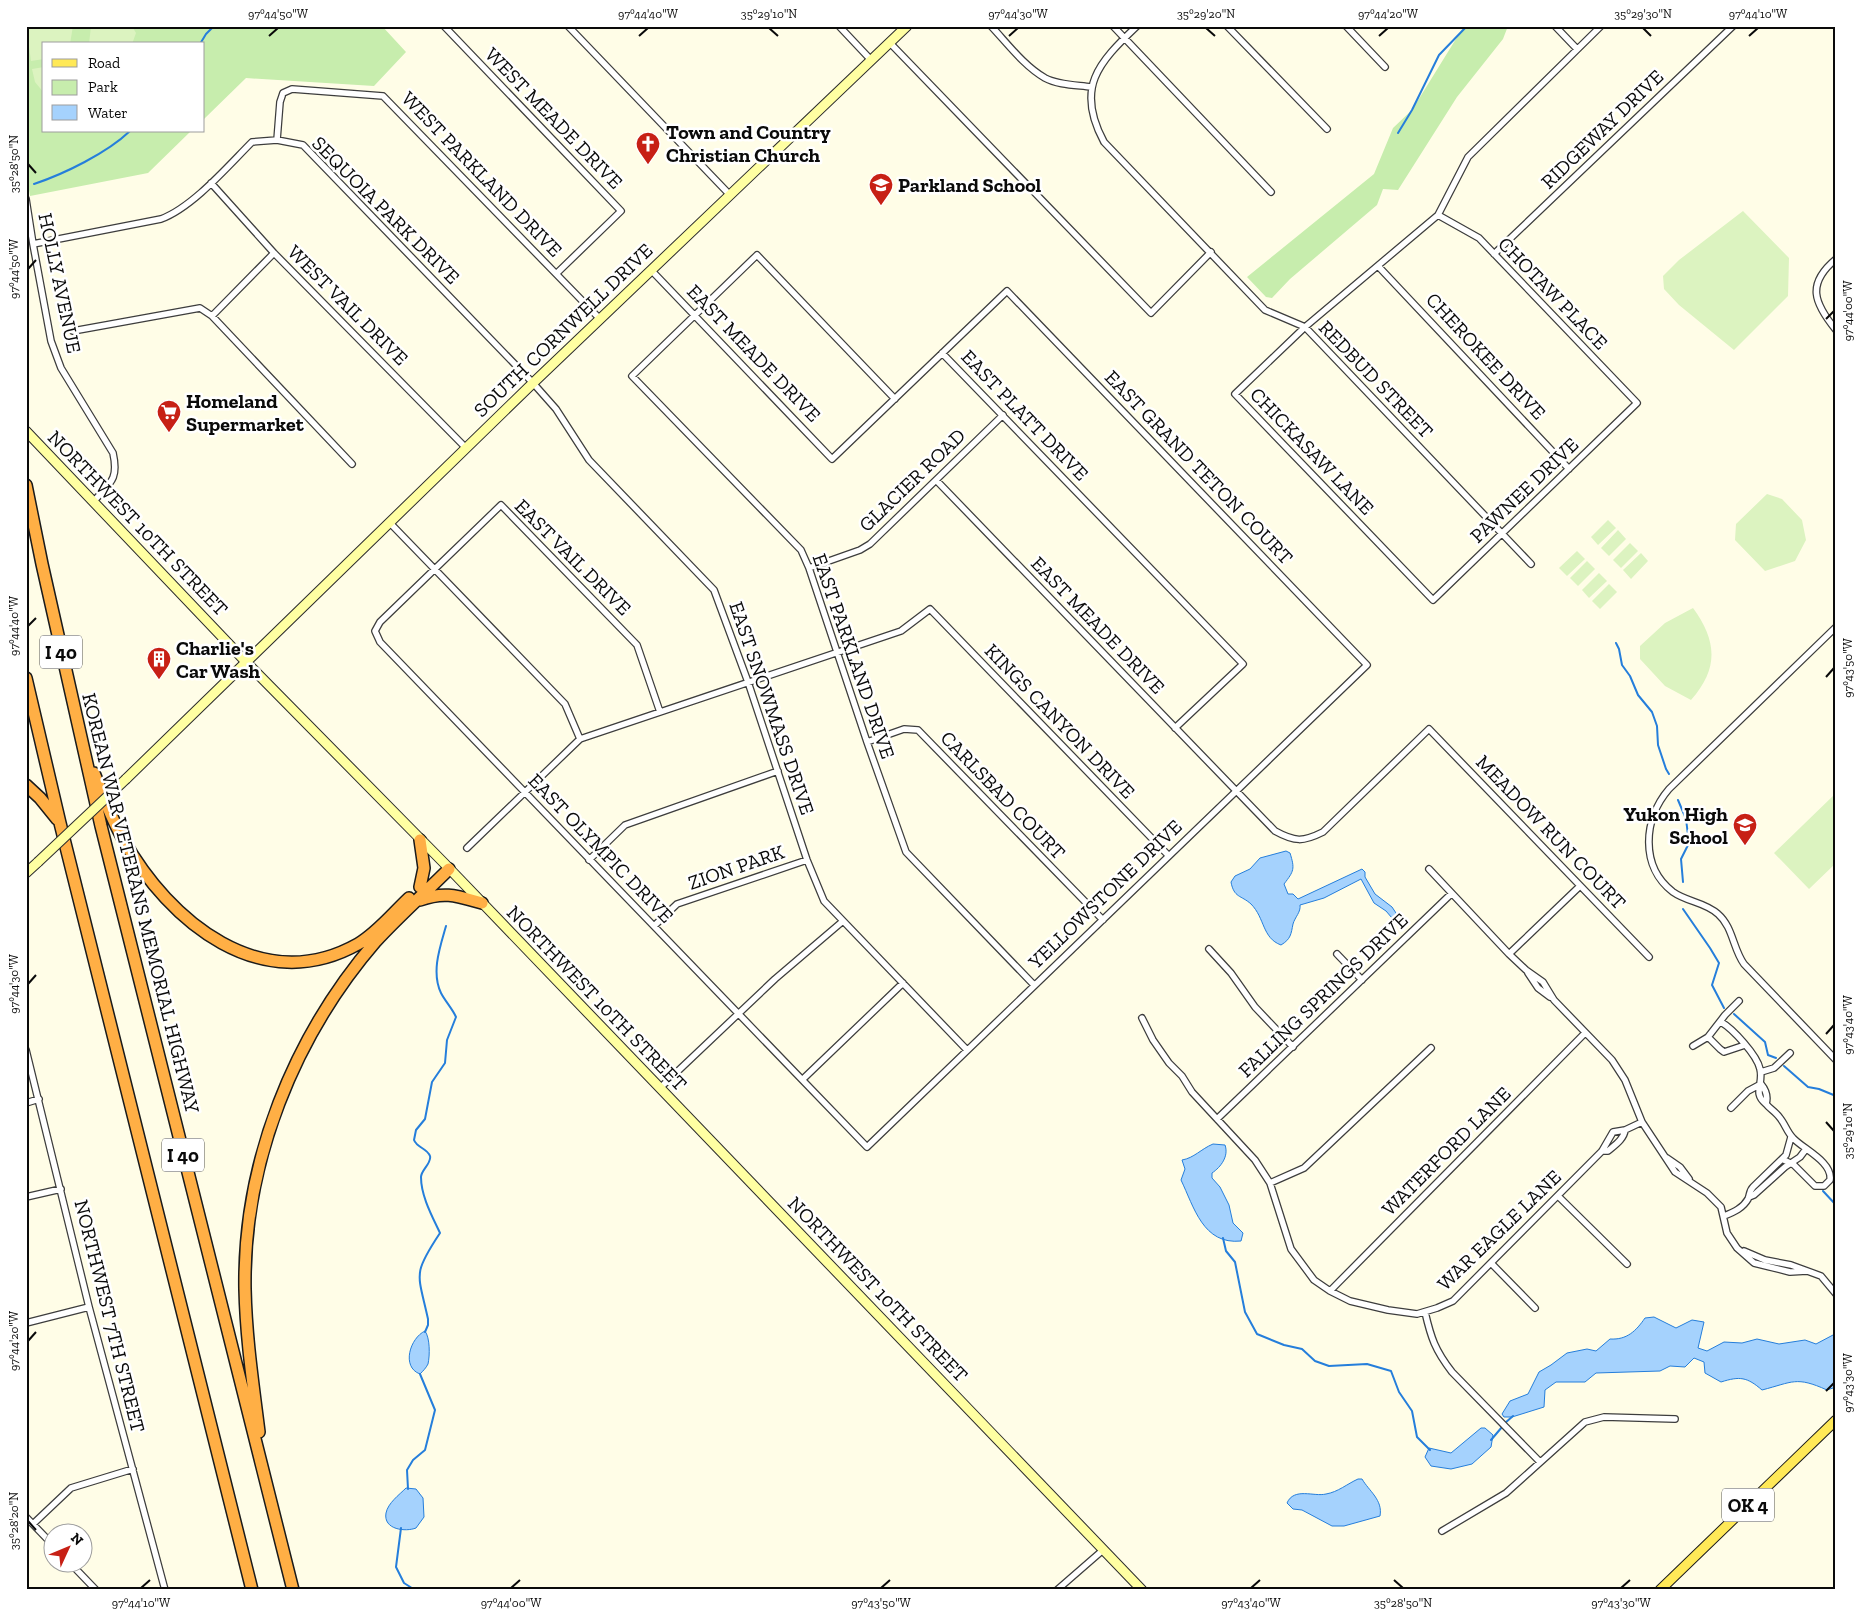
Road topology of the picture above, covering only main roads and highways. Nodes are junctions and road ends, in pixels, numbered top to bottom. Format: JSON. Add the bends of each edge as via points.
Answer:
{"nodes":[{"id":1,"x":907,"y":26,"type":"edge"},
{"id":2,"x":26,"y":431,"type":"edge"},
{"id":3,"x":26,"y":484,"type":"edge"},
{"id":4,"x":246,"y":662,"type":"junction"},
{"id":5,"x":26,"y":678,"type":"edge"},
{"id":6,"x":80,"y":740,"type":"junction"},
{"id":7,"x":26,"y":785,"type":"edge"},
{"id":8,"x":60,"y":823,"type":"junction"},
{"id":9,"x":420,"y":840,"type":"junction"},
{"id":10,"x":446,"y":866,"type":"junction"},
{"id":11,"x":26,"y":873,"type":"edge"},
{"id":12,"x":420,"y":887,"type":"junction"},
{"id":13,"x":416,"y":902,"type":"junction"},
{"id":14,"x":482,"y":903,"type":"junction"},
{"id":15,"x":1836,"y":1420,"type":"edge"},
{"id":16,"x":266,"y":1483,"type":"junction"},
{"id":17,"x":252,"y":1590,"type":"edge"},
{"id":18,"x":293,"y":1590,"type":"edge"},
{"id":19,"x":1142,"y":1590,"type":"edge"},
{"id":20,"x":1660,"y":1590,"type":"edge"}],
"edges":[{"from":1,"to":4,"type":"main road","name":"SOUTH CORNWELL DRIVE"},
{"from":2,"to":4,"type":"main road","name":"NORTHWEST 10TH STREET"},
{"from":3,"to":6,"type":"highway","name":"KOREAN WAR VETERANS MEMORIAL HIGHWAY","number":"I 40"},
{"from":4,"to":9,"type":"main road","name":"NORTHWEST 10TH STREET"},
{"from":4,"to":11,"type":"main road","name":"SOUTH CORNWELL DRIVE","bridge":true},
{"from":5,"to":8,"type":"highway","number":"I 40"},
{"from":6,"to":12,"type":"highway","via":[[113,820],[146,875],[198,927],[236,951],[254,958],[286,963],[332,956],[360,942]]},
{"from":6,"to":16,"type":"highway","name":"KOREAN WAR VETERANS MEMORIAL HIGHWAY","number":"I 40"},
{"from":7,"to":8,"type":"highway"},
{"from":8,"to":17,"type":"highway","number":"I 40"},
{"from":9,"to":10,"type":"main road","name":"NORTHWEST 10TH STREET"},
{"from":9,"to":12,"type":"highway","via":[[424,868]]},
{"from":10,"to":12,"type":"highway"},
{"from":10,"to":13,"type":"highway"},
{"from":10,"to":14,"type":"main road","name":"NORTHWEST 10TH STREET"},
{"from":13,"to":14,"type":"highway","via":[[432,895],[453,894]]},
{"from":13,"to":16,"type":"highway","via":[[359,963],[312,1032],[281,1099],[260,1163],[249,1228],[245,1287],[249,1350]]},
{"from":14,"to":19,"type":"main road","name":"NORTHWEST 10TH STREET"},
{"from":15,"to":20,"type":"main road","number":"OK 4"},
{"from":16,"to":18,"type":"highway","name":"KOREAN WAR VETERANS MEMORIAL HIGHWAY","number":"I 40"}]}
